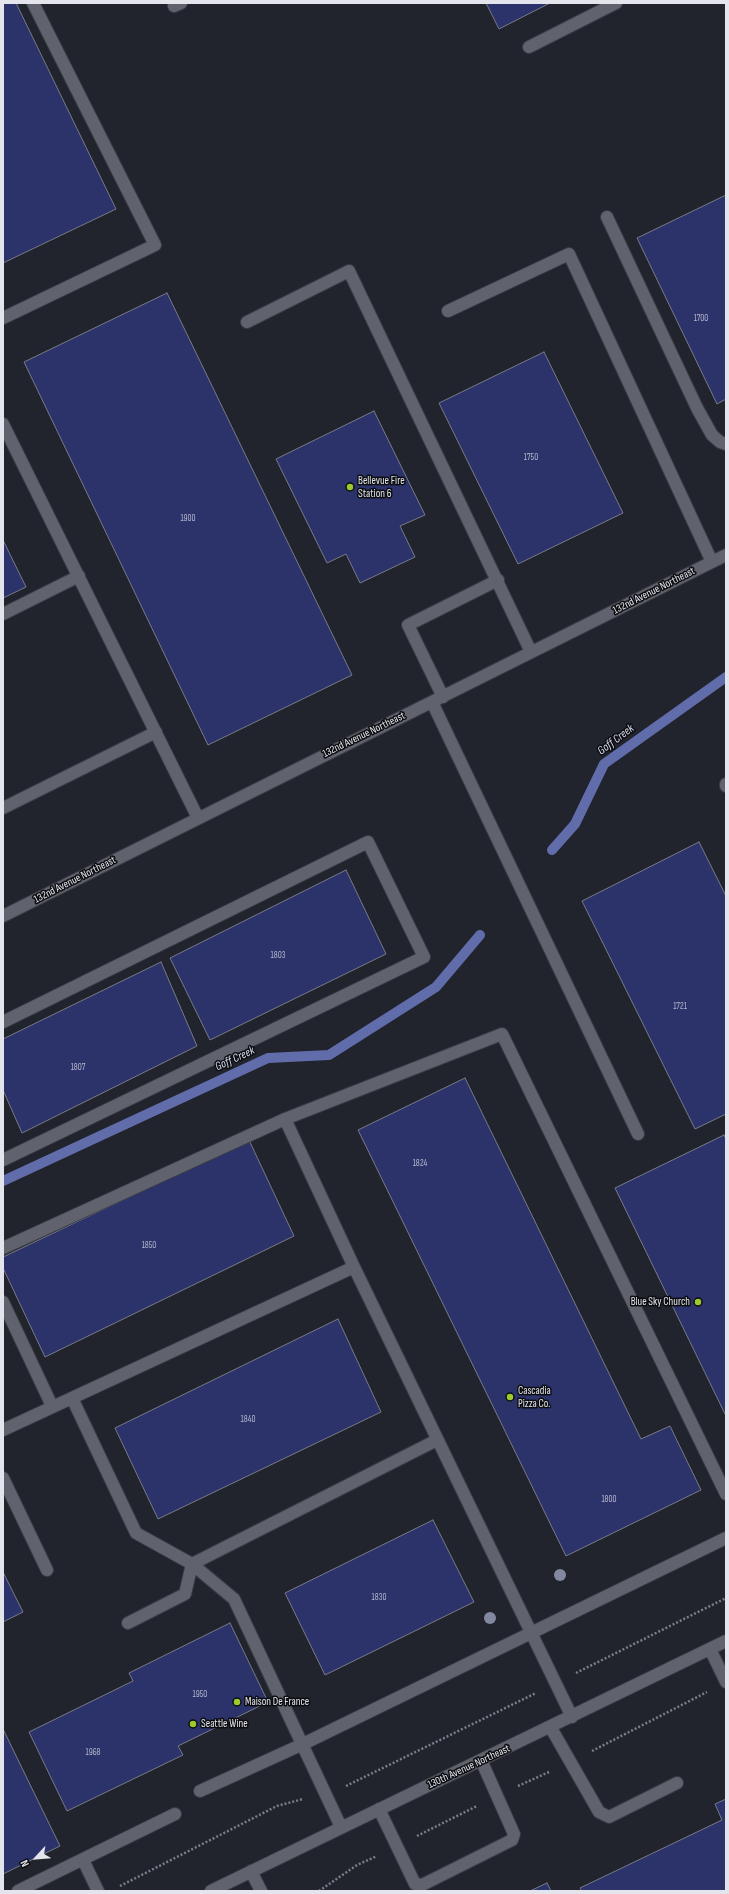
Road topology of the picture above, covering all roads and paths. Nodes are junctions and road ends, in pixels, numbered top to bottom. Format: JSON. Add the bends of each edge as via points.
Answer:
{"nodes":[{"id":1,"x":33,"y":3,"type":"edge"},
{"id":2,"x":616,"y":3,"type":"edge"},
{"id":3,"x":529,"y":47,"type":"dead end"},
{"id":4,"x":607,"y":217,"type":"dead end"},
{"id":5,"x":448,"y":311,"type":"dead end"},
{"id":6,"x":3,"y":318,"type":"edge"},
{"id":7,"x":247,"y":322,"type":"dead end"},
{"id":8,"x":3,"y":424,"type":"edge"},
{"id":9,"x":726,"y":444,"type":"edge"},
{"id":10,"x":726,"y":555,"type":"edge"},
{"id":11,"x":712,"y":562,"type":"junction"},
{"id":12,"x":79,"y":576,"type":"junction"},
{"id":13,"x":498,"y":580,"type":"junction"},
{"id":14,"x":3,"y":614,"type":"edge"},
{"id":15,"x":531,"y":652,"type":"junction"},
{"id":16,"x":443,"y":697,"type":"junction"},
{"id":17,"x":432,"y":702,"type":"junction"},
{"id":18,"x":156,"y":732,"type":"junction"},
{"id":19,"x":3,"y":808,"type":"edge"},
{"id":20,"x":198,"y":818,"type":"junction"},
{"id":21,"x":3,"y":916,"type":"edge"},
{"id":22,"x":3,"y":1022,"type":"edge"},
{"id":23,"x":285,"y":1119,"type":"junction"},
{"id":24,"x":638,"y":1134,"type":"dead end"},
{"id":25,"x":3,"y":1160,"type":"edge"},
{"id":26,"x":3,"y":1248,"type":"edge"},
{"id":27,"x":354,"y":1267,"type":"junction"},
{"id":28,"x":3,"y":1302,"type":"edge"},
{"id":29,"x":72,"y":1398,"type":"junction"},
{"id":30,"x":52,"y":1406,"type":"junction"},
{"id":31,"x":3,"y":1430,"type":"edge"},
{"id":32,"x":437,"y":1440,"type":"junction"},
{"id":33,"x":3,"y":1478,"type":"edge"},
{"id":34,"x":726,"y":1494,"type":"edge"},
{"id":35,"x":726,"y":1538,"type":"edge"},
{"id":36,"x":192,"y":1564,"type":"junction"},
{"id":37,"x":47,"y":1570,"type":"dead end"},
{"id":38,"x":726,"y":1598,"type":"edge"},
{"id":39,"x":128,"y":1623,"type":"dead end"},
{"id":40,"x":530,"y":1633,"type":"junction"},
{"id":41,"x":726,"y":1641,"type":"edge"},
{"id":42,"x":710,"y":1649,"type":"junction"},
{"id":43,"x":726,"y":1682,"type":"edge"},
{"id":44,"x":555,"y":1683,"type":"junction"},
{"id":45,"x":712,"y":1690,"type":"dead end"},
{"id":46,"x":572,"y":1717,"type":"junction"},
{"id":47,"x":551,"y":1728,"type":"junction"},
{"id":48,"x":302,"y":1744,"type":"junction"},
{"id":49,"x":481,"y":1760,"type":"junction"},
{"id":50,"x":570,"y":1762,"type":"junction"},
{"id":51,"x":676,"y":1783,"type":"dead end"},
{"id":52,"x":200,"y":1791,"type":"dead end"},
{"id":53,"x":326,"y":1793,"type":"junction"},
{"id":54,"x":498,"y":1796,"type":"junction"},
{"id":55,"x":379,"y":1809,"type":"junction"},
{"id":56,"x":175,"y":1814,"type":"dead end"},
{"id":57,"x":341,"y":1827,"type":"junction"},
{"id":58,"x":398,"y":1846,"type":"junction"},
{"id":59,"x":83,"y":1860,"type":"junction"},
{"id":60,"x":251,"y":1871,"type":"junction"},
{"id":61,"x":117,"y":1888,"type":"dead end"},
{"id":62,"x":18,"y":1891,"type":"edge"},
{"id":63,"x":98,"y":1891,"type":"edge"},
{"id":64,"x":211,"y":1891,"type":"edge"},
{"id":65,"x":260,"y":1891,"type":"edge"},
{"id":66,"x":319,"y":1891,"type":"edge"}],
"edges":[{"from":1,"to":6,"type":"street","via":[[154,245]]},
{"from":2,"to":3,"type":"street"},
{"from":4,"to":9,"type":"street","via":[[697,408],[712,435]]},
{"from":5,"to":11,"type":"street","via":[[569,254]]},
{"from":7,"to":13,"type":"street","via":[[349,272]]},
{"from":8,"to":12,"type":"street"},
{"from":10,"to":11,"type":"street","name":"132nd Avenue Northeast"},
{"from":11,"to":15,"type":"street","name":"132nd Avenue Northeast"},
{"from":12,"to":14,"type":"street"},
{"from":12,"to":18,"type":"street"},
{"from":13,"to":15,"type":"street"},
{"from":13,"to":16,"type":"street","via":[[408,626]]},
{"from":15,"to":16,"type":"street","name":"132nd Avenue Northeast"},
{"from":16,"to":17,"type":"street","name":"132nd Avenue Northeast"},
{"from":17,"to":20,"type":"street","name":"132nd Avenue Northeast"},
{"from":17,"to":24,"type":"street"},
{"from":18,"to":19,"type":"street"},
{"from":18,"to":20,"type":"street"},
{"from":20,"to":21,"type":"street","name":"132nd Avenue Northeast"},
{"from":22,"to":25,"type":"street","via":[[368,842],[424,957]]},
{"from":23,"to":26,"type":"street"},
{"from":23,"to":27,"type":"street"},
{"from":23,"to":34,"type":"street","via":[[502,1034]]},
{"from":27,"to":29,"type":"street"},
{"from":27,"to":32,"type":"street"},
{"from":28,"to":30,"type":"street"},
{"from":29,"to":30,"type":"street"},
{"from":29,"to":36,"type":"street","via":[[136,1533]]},
{"from":30,"to":31,"type":"street"},
{"from":32,"to":36,"type":"street"},
{"from":32,"to":40,"type":"street"},
{"from":33,"to":37,"type":"street"},
{"from":35,"to":40,"type":"street"},
{"from":36,"to":39,"type":"street","via":[[185,1594]]},
{"from":36,"to":48,"type":"street","via":[[234,1599]]},
{"from":38,"to":44,"type":"path"},
{"from":40,"to":44,"type":"street"},
{"from":40,"to":48,"type":"street"},
{"from":41,"to":42,"type":"street","name":"130th Avenue Northeast"},
{"from":42,"to":43,"type":"street"},
{"from":42,"to":46,"type":"street","name":"130th Avenue Northeast"},
{"from":44,"to":46,"type":"street"},
{"from":44,"to":53,"type":"path","via":[[357,1782]]},
{"from":45,"to":50,"type":"path"},
{"from":46,"to":47,"type":"street","name":"130th Avenue Northeast"},
{"from":47,"to":49,"type":"street","name":"130th Avenue Northeast"},
{"from":47,"to":50,"type":"street"},
{"from":48,"to":52,"type":"street"},
{"from":48,"to":53,"type":"street"},
{"from":49,"to":54,"type":"street"},
{"from":49,"to":55,"type":"street","name":"130th Avenue Northeast"},
{"from":50,"to":51,"type":"street","via":[[599,1812],[609,1817]]},
{"from":50,"to":54,"type":"path"},
{"from":53,"to":57,"type":"street"},
{"from":53,"to":61,"type":"path","via":[[277,1806]]},
{"from":54,"to":58,"type":"path"},
{"from":54,"to":58,"type":"street","via":[[514,1834],[512,1840],[422,1885],[415,1884]]},
{"from":55,"to":57,"type":"street","name":"130th Avenue Northeast"},
{"from":55,"to":58,"type":"street"},
{"from":56,"to":59,"type":"street"},
{"from":57,"to":60,"type":"street","name":"130th Avenue Northeast"},
{"from":58,"to":66,"type":"path","via":[[357,1865]]},
{"from":59,"to":62,"type":"street"},
{"from":59,"to":63,"type":"street"},
{"from":60,"to":64,"type":"street","name":"130th Avenue Northeast"},
{"from":60,"to":65,"type":"street"}]}
